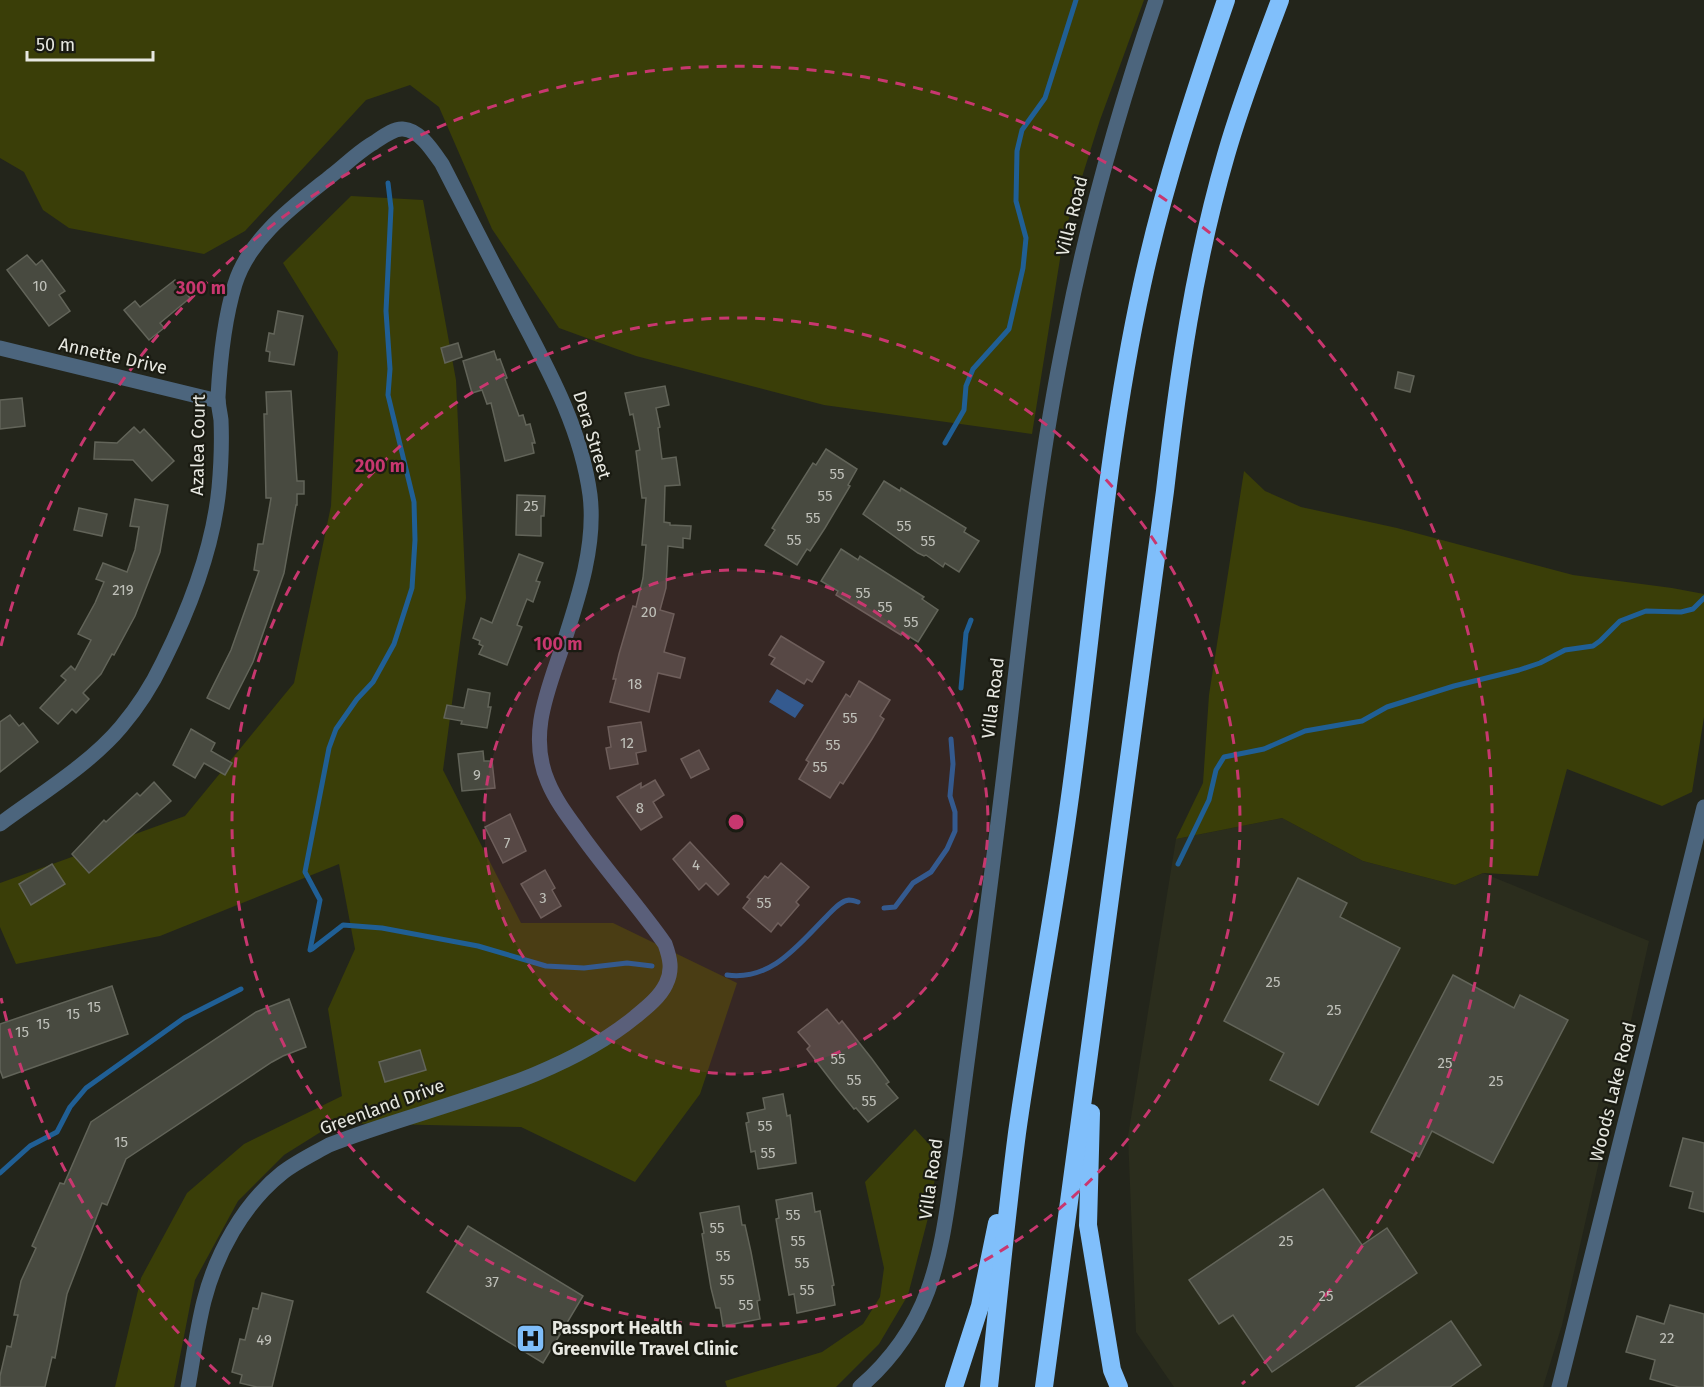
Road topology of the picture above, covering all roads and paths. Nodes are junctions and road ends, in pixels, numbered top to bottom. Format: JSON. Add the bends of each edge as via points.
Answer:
{"nodes":[{"id":1,"x":1156,"y":0,"type":"edge"},
{"id":2,"x":1226,"y":0,"type":"edge"},
{"id":3,"x":1280,"y":0,"type":"edge"},
{"id":4,"x":393,"y":131,"type":"joint"},
{"id":5,"x":0,"y":348,"type":"edge"},
{"id":6,"x":218,"y":401,"type":"junction"},
{"id":7,"x":1704,"y":807,"type":"edge"},
{"id":8,"x":0,"y":824,"type":"edge"},
{"id":9,"x":665,"y":944,"type":"joint"},
{"id":10,"x":1094,"y":1015,"type":"junction"},
{"id":11,"x":1017,"y":1134,"type":"junction"},
{"id":12,"x":188,"y":1387,"type":"edge"},
{"id":13,"x":861,"y":1387,"type":"edge"},
{"id":14,"x":954,"y":1387,"type":"edge"},
{"id":15,"x":988,"y":1387,"type":"edge"},
{"id":16,"x":1044,"y":1387,"type":"edge"},
{"id":17,"x":1119,"y":1387,"type":"edge"},
{"id":18,"x":1559,"y":1387,"type":"edge"}],
"edges":[{"from":1,"to":13,"type":"street","name":"Villa Road","via":[[1103,170],[1053,400],[942,1243],[925,1300],[909,1330]]},
{"from":2,"to":11,"type":"highway","via":[[1167,182],[1124,374],[1068,812]]},
{"from":3,"to":10,"type":"highway","via":[[1226,155],[1178,375]]},
{"from":4,"to":6,"type":"street","name":"Azalea Court","via":[[312,191],[261,239],[244,265],[235,284],[221,352]]},
{"from":4,"to":9,"type":"street","name":"Dera Street","via":[[413,132],[442,164],[570,417],[590,497],[589,548],[581,587],[541,714],[541,759],[560,805]]},
{"from":5,"to":6,"type":"street","name":"Annette Drive"},
{"from":6,"to":8,"type":"street","name":"Azalea Court","via":[[221,449],[212,529],[200,576],[164,661],[120,728],[89,757]]},
{"from":7,"to":18,"type":"street","name":"Woods Lake Road"},
{"from":9,"to":12,"type":"street","name":"Greenland Drive","via":[[670,959],[666,985],[625,1025],[598,1042],[528,1077],[329,1145],[280,1174],[233,1230],[216,1263],[204,1301]]},
{"from":10,"to":16,"type":"highway"},
{"from":10,"to":17,"type":"highway","via":[[1088,1225],[1112,1370]]},
{"from":11,"to":14,"type":"highway","via":[[980,1306]]},
{"from":11,"to":15,"type":"highway"}]}
